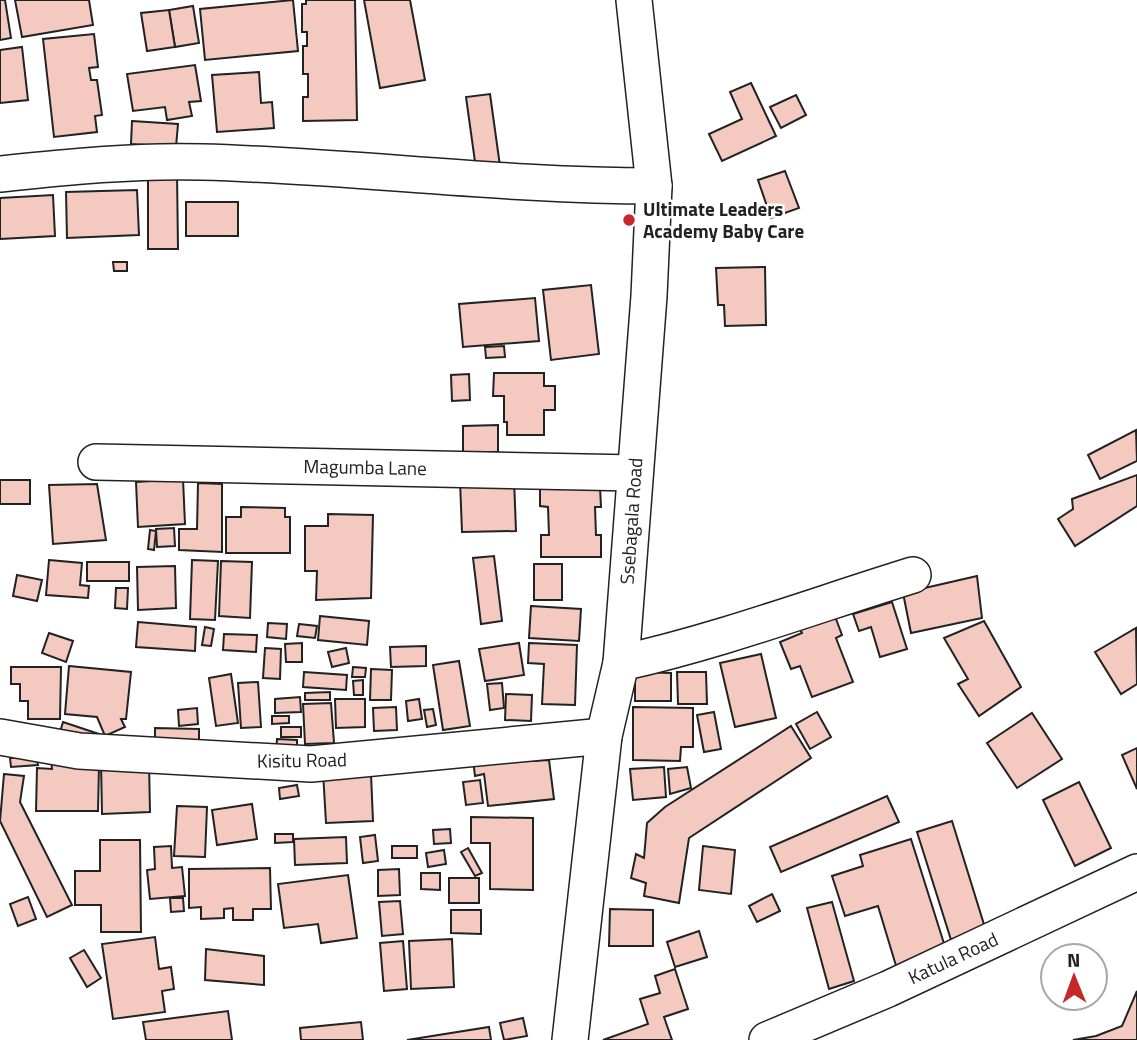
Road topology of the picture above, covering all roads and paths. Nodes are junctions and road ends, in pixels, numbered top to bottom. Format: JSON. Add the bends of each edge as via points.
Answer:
{"nodes":[{"id":1,"x":634,"y":0,"type":"edge"},
{"id":2,"x":0,"y":174,"type":"edge"},
{"id":3,"x":654,"y":186,"type":"junction"},
{"id":4,"x":96,"y":462,"type":"dead end"},
{"id":5,"x":635,"y":473,"type":"junction"},
{"id":6,"x":913,"y":575,"type":"dead end"},
{"id":7,"x":621,"y":663,"type":"junction"},
{"id":8,"x":604,"y":736,"type":"junction"},
{"id":9,"x":0,"y":737,"type":"edge"},
{"id":10,"x":1137,"y":872,"type":"edge"},
{"id":11,"x":570,"y":1040,"type":"edge"},
{"id":12,"x":768,"y":1040,"type":"edge"}],
"edges":[{"from":1,"to":3,"type":"street","name":"Ssebagala Road"},
{"from":2,"to":3,"type":"street","via":[[131,162],[201,162],[533,184]]},
{"from":3,"to":5,"type":"street","name":"Ssebagala Road"},
{"from":4,"to":5,"type":"street","name":"Magumba Lane"},
{"from":5,"to":7,"type":"street","name":"Ssebagala Road"},
{"from":6,"to":7,"type":"street","via":[[694,647]]},
{"from":7,"to":8,"type":"street","name":"Ssebagala Road"},
{"from":8,"to":9,"type":"street","name":"Kisitu Road","via":[[311,764],[79,751]]},
{"from":8,"to":11,"type":"street","name":"Ssebagala Road"},
{"from":10,"to":12,"type":"street","name":"Katula Road"}]}
